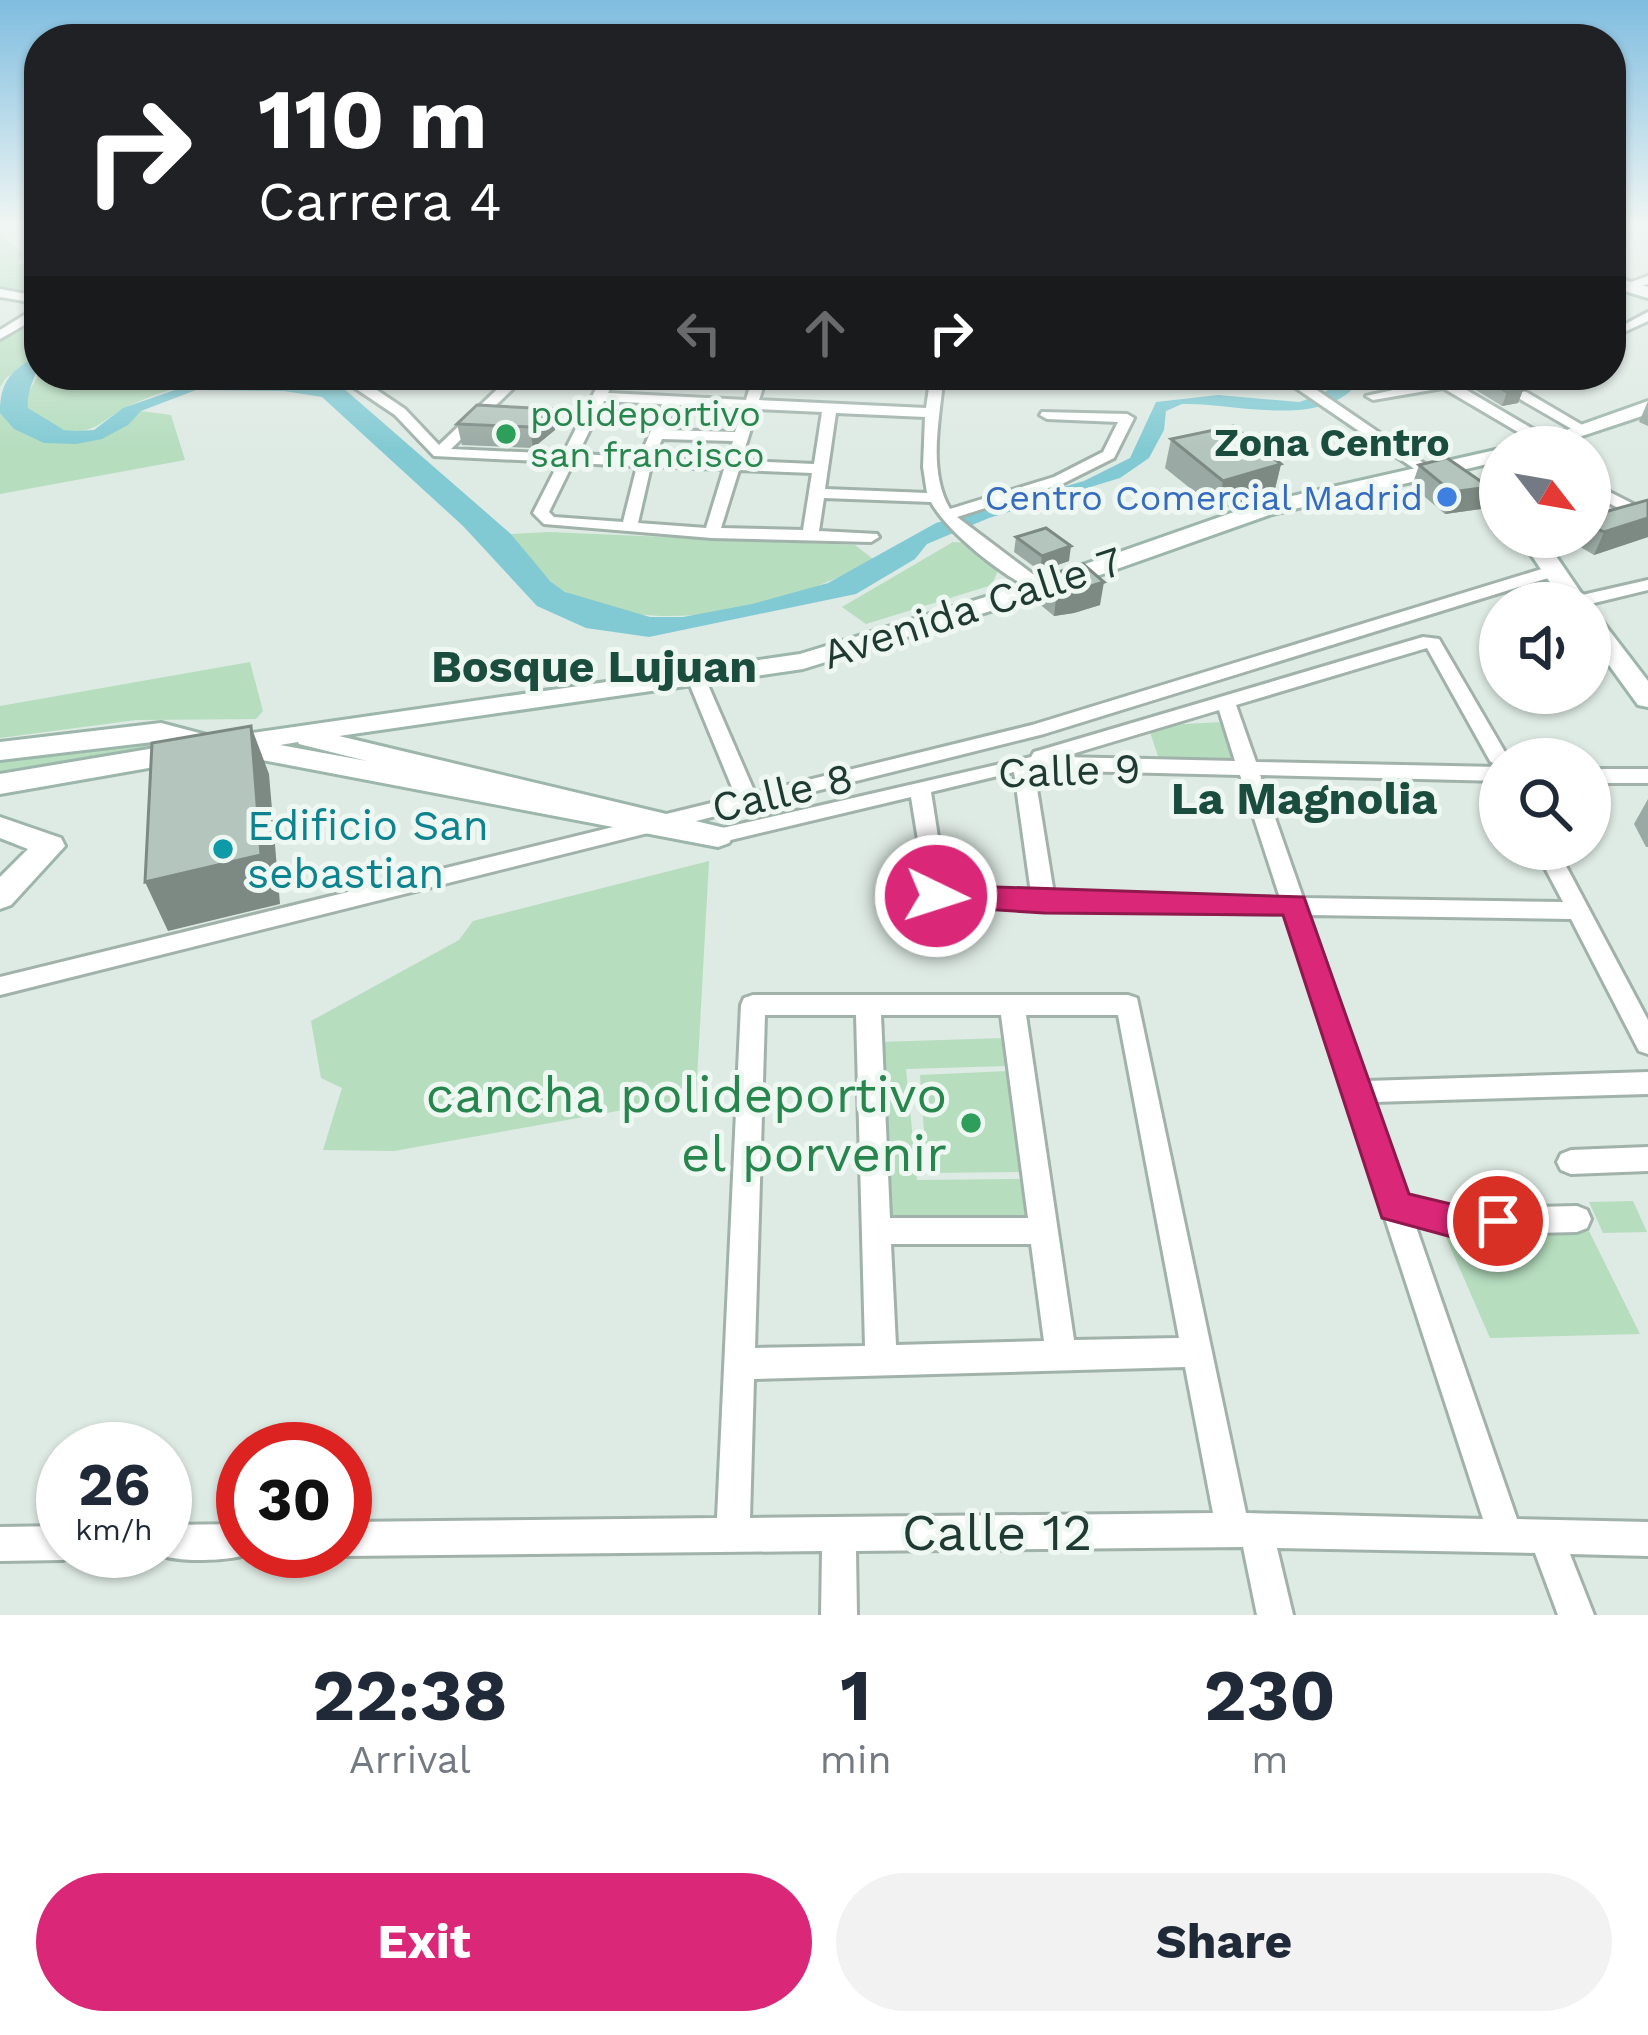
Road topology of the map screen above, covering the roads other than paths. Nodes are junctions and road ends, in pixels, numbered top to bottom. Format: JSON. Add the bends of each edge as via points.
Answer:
{"nodes":[{"id":1,"x":370,"y":390,"type":"edge"},
{"id":2,"x":504,"y":390,"type":"edge"},
{"id":3,"x":605,"y":390,"type":"edge"},
{"id":4,"x":755,"y":390,"type":"edge"},
{"id":5,"x":935,"y":390,"type":"edge"},
{"id":6,"x":1118,"y":390,"type":"edge"},
{"id":7,"x":1307,"y":390,"type":"edge"},
{"id":8,"x":1413,"y":390,"type":"edge"},
{"id":9,"x":1454,"y":390,"type":"edge"},
{"id":10,"x":1514,"y":390,"type":"edge"},
{"id":11,"x":1373,"y":396,"type":"dead end"},
{"id":12,"x":603,"y":397,"type":"junction"},
{"id":13,"x":671,"y":400,"type":"junction"},
{"id":14,"x":750,"y":404,"type":"junction"},
{"id":15,"x":1648,"y":407,"type":"edge"},
{"id":16,"x":830,"y":408,"type":"junction"},
{"id":17,"x":932,"y":413,"type":"junction"},
{"id":18,"x":1047,"y":416,"type":"dead end"},
{"id":19,"x":1127,"y":418,"type":"junction"},
{"id":20,"x":1509,"y":426,"type":"edge"},
{"id":21,"x":1577,"y":426,"type":"edge"},
{"id":22,"x":1591,"y":426,"type":"edge"},
{"id":23,"x":657,"y":434,"type":"junction"},
{"id":24,"x":742,"y":437,"type":"junction"},
{"id":25,"x":439,"y":453,"type":"junction"},
{"id":26,"x":566,"y":458,"type":"junction"},
{"id":27,"x":1479,"y":461,"type":"edge"},
{"id":28,"x":645,"y":462,"type":"junction"},
{"id":29,"x":732,"y":466,"type":"junction"},
{"id":30,"x":820,"y":469,"type":"junction"},
{"id":31,"x":1439,"y":471,"type":"junction"},
{"id":32,"x":817,"y":493,"type":"junction"},
{"id":33,"x":1479,"y":497,"type":"edge"},
{"id":34,"x":936,"y":498,"type":"junction"},
{"id":35,"x":1611,"y":498,"type":"edge"},
{"id":36,"x":1641,"y":514,"type":"edge"},
{"id":37,"x":947,"y":516,"type":"junction"},
{"id":38,"x":629,"y":528,"type":"junction"},
{"id":39,"x":712,"y":533,"type":"junction"},
{"id":40,"x":810,"y":536,"type":"junction"},
{"id":41,"x":871,"y":537,"type":"dead end"},
{"id":42,"x":1546,"y":558,"type":"edge"},
{"id":43,"x":1555,"y":570,"type":"junction"},
{"id":44,"x":1562,"y":582,"type":"edge"},
{"id":45,"x":1648,"y":585,"type":"edge"},
{"id":46,"x":1040,"y":588,"type":"junction"},
{"id":47,"x":1611,"y":594,"type":"edge"},
{"id":48,"x":1611,"y":650,"type":"edge"},
{"id":49,"x":696,"y":678,"type":"junction"},
{"id":50,"x":1648,"y":699,"type":"edge"},
{"id":51,"x":1226,"y":703,"type":"junction"},
{"id":52,"x":292,"y":734,"type":"junction"},
{"id":53,"x":1487,"y":738,"type":"edge"},
{"id":54,"x":0,"y":751,"type":"edge"},
{"id":55,"x":1023,"y":763,"type":"junction"},
{"id":56,"x":1251,"y":770,"type":"junction"},
{"id":57,"x":1479,"y":774,"type":"edge"},
{"id":58,"x":1611,"y":776,"type":"edge"},
{"id":59,"x":1648,"y":776,"type":"edge"},
{"id":60,"x":0,"y":784,"type":"edge"},
{"id":61,"x":920,"y":787,"type":"junction"},
{"id":62,"x":748,"y":800,"type":"junction"},
{"id":63,"x":0,"y":827,"type":"edge"},
{"id":64,"x":718,"y":836,"type":"junction"},
{"id":65,"x":1556,"y":870,"type":"edge"},
{"id":66,"x":0,"y":897,"type":"edge"},
{"id":67,"x":1044,"y":902,"type":"junction"},
{"id":68,"x":1294,"y":904,"type":"junction"},
{"id":69,"x":1577,"y":911,"type":"junction"},
{"id":70,"x":0,"y":986,"type":"edge"},
{"id":71,"x":868,"y":1005,"type":"junction"},
{"id":72,"x":1012,"y":1005,"type":"junction"},
{"id":73,"x":1648,"y":1044,"type":"edge"},
{"id":74,"x":1648,"y":1083,"type":"edge"},
{"id":75,"x":1354,"y":1092,"type":"junction"},
{"id":76,"x":1648,"y":1159,"type":"edge"},
{"id":77,"x":1571,"y":1162,"type":"dead end"},
{"id":78,"x":1395,"y":1207,"type":"junction"},
{"id":79,"x":1577,"y":1219,"type":"dead end"},
{"id":80,"x":877,"y":1231,"type":"junction"},
{"id":81,"x":1044,"y":1231,"type":"junction"},
{"id":82,"x":1196,"y":1352,"type":"junction"},
{"id":83,"x":1061,"y":1353,"type":"junction"},
{"id":84,"x":881,"y":1358,"type":"junction"},
{"id":85,"x":737,"y":1364,"type":"junction"},
{"id":86,"x":1245,"y":1531,"type":"junction"},
{"id":87,"x":839,"y":1533,"type":"junction"},
{"id":88,"x":734,"y":1534,"type":"junction"},
{"id":89,"x":1506,"y":1538,"type":"junction"},
{"id":90,"x":372,"y":1539,"type":"edge"},
{"id":91,"x":1547,"y":1539,"type":"junction"},
{"id":92,"x":1648,"y":1539,"type":"edge"},
{"id":93,"x":36,"y":1543,"type":"edge"},
{"id":94,"x":0,"y":1544,"type":"edge"},
{"id":95,"x":839,"y":1615,"type":"edge"},
{"id":96,"x":1276,"y":1615,"type":"edge"},
{"id":97,"x":1576,"y":1615,"type":"edge"}],
"edges":[{"from":1,"to":25,"type":"street"},
{"from":2,"to":25,"type":"street"},
{"from":3,"to":12,"type":"street"},
{"from":4,"to":14,"type":"street"},
{"from":5,"to":17,"type":"street"},
{"from":6,"to":19,"type":"street"},
{"from":7,"to":31,"type":"street"},
{"from":8,"to":11,"type":"street"},
{"from":9,"to":20,"type":"street"},
{"from":10,"to":21,"type":"street"},
{"from":12,"to":13,"type":"street"},
{"from":12,"to":26,"type":"street"},
{"from":13,"to":14,"type":"street"},
{"from":13,"to":23,"type":"street"},
{"from":14,"to":16,"type":"street"},
{"from":14,"to":24,"type":"street"},
{"from":15,"to":22,"type":"main road"},
{"from":16,"to":17,"type":"street"},
{"from":16,"to":30,"type":"street"},
{"from":17,"to":34,"type":"street"},
{"from":18,"to":19,"type":"street"},
{"from":19,"to":37,"type":"street","via":[[1108,455],[1059,480]]},
{"from":23,"to":24,"type":"street"},
{"from":23,"to":28,"type":"street"},
{"from":24,"to":29,"type":"street"},
{"from":25,"to":26,"type":"street"},
{"from":26,"to":28,"type":"street"},
{"from":26,"to":38,"type":"street","via":[[541,513],[561,524]]},
{"from":27,"to":31,"type":"main road","name":"Avenida Calle 7"},
{"from":28,"to":29,"type":"street"},
{"from":28,"to":38,"type":"street"},
{"from":29,"to":30,"type":"street"},
{"from":29,"to":39,"type":"street"},
{"from":30,"to":32,"type":"street"},
{"from":31,"to":33,"type":"main road"},
{"from":31,"to":46,"type":"main road","name":"Avenida Calle 7","via":[[1265,509]]},
{"from":32,"to":34,"type":"street"},
{"from":32,"to":40,"type":"street"},
{"from":34,"to":37,"type":"street"},
{"from":35,"to":36,"type":"street"},
{"from":37,"to":46,"type":"street"},
{"from":38,"to":39,"type":"street"},
{"from":39,"to":40,"type":"street"},
{"from":40,"to":41,"type":"street"},
{"from":42,"to":43,"type":"main road"},
{"from":43,"to":44,"type":"main road"},
{"from":43,"to":62,"type":"street","name":"Calle 8","via":[[1037,730]]},
{"from":45,"to":47,"type":"street"},
{"from":46,"to":49,"type":"main road","name":"Avenida Calle 7","via":[[802,662]]},
{"from":48,"to":50,"type":"main road"},
{"from":49,"to":52,"type":"main road","name":"Avenida Calle 7"},
{"from":49,"to":62,"type":"street"},
{"from":51,"to":53,"type":"street","via":[[1433,643]]},
{"from":51,"to":55,"type":"street"},
{"from":51,"to":56,"type":"street"},
{"from":52,"to":60,"type":"main road","name":"Avenida Calle 7"},
{"from":52,"to":64,"type":"main road","name":"Avenida Calle 7"},
{"from":54,"to":64,"type":"main road","via":[[161,732]]},
{"from":55,"to":56,"type":"street","name":"Calle 9"},
{"from":55,"to":61,"type":"street","name":"Calle 9"},
{"from":55,"to":67,"type":"street"},
{"from":56,"to":57,"type":"street","name":"Calle 9"},
{"from":56,"to":68,"type":"street"},
{"from":58,"to":59,"type":"street"},
{"from":61,"to":64,"type":"street","name":"Calle 9"},
{"from":61,"to":67,"type":"street","via":[[936,896]]},
{"from":62,"to":70,"type":"street","name":"Calle 8"},
{"from":63,"to":66,"type":"main road","via":[[50,847]]},
{"from":65,"to":69,"type":"street"},
{"from":67,"to":68,"type":"street"},
{"from":68,"to":69,"type":"street"},
{"from":68,"to":75,"type":"street"},
{"from":69,"to":73,"type":"street"},
{"from":71,"to":72,"type":"street"},
{"from":71,"to":80,"type":"street"},
{"from":71,"to":85,"type":"street","via":[[753,1005]]},
{"from":72,"to":81,"type":"street"},
{"from":72,"to":82,"type":"street","via":[[1128,1005]]},
{"from":74,"to":75,"type":"street"},
{"from":75,"to":78,"type":"street"},
{"from":76,"to":77,"type":"street"},
{"from":78,"to":79,"type":"street","via":[[1459,1222]]},
{"from":78,"to":89,"type":"street"},
{"from":80,"to":81,"type":"street"},
{"from":80,"to":84,"type":"street"},
{"from":81,"to":83,"type":"street"},
{"from":82,"to":83,"type":"street"},
{"from":82,"to":86,"type":"street"},
{"from":83,"to":84,"type":"street"},
{"from":84,"to":85,"type":"street"},
{"from":85,"to":88,"type":"street"},
{"from":86,"to":87,"type":"street","name":"Calle 12"},
{"from":86,"to":89,"type":"street","name":"Calle 12"},
{"from":86,"to":96,"type":"street"},
{"from":87,"to":88,"type":"street","name":"Calle 12"},
{"from":87,"to":95,"type":"street"},
{"from":88,"to":90,"type":"street","name":"Calle 12"},
{"from":89,"to":91,"type":"street","name":"Calle 12"},
{"from":91,"to":92,"type":"street","name":"Calle 12"},
{"from":91,"to":97,"type":"street"},
{"from":93,"to":94,"type":"street"}]}
